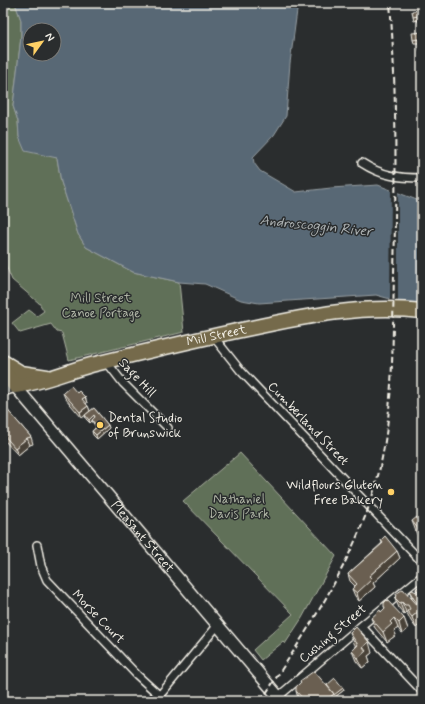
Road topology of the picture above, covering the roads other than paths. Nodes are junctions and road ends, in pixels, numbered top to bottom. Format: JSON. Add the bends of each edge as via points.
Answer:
{"nodes":[{"id":1,"x":362,"y":163,"type":"dead end"},
{"id":2,"x":422,"y":178,"type":"edge"},
{"id":3,"x":422,"y":311,"type":"edge"},
{"id":4,"x":213,"y":336,"type":"junction"},
{"id":5,"x":106,"y":361,"type":"junction"},
{"id":6,"x":3,"y":362,"type":"edge"},
{"id":7,"x":3,"y":371,"type":"edge"},
{"id":8,"x":50,"y":378,"type":"junction"},
{"id":9,"x":9,"y":388,"type":"edge"},
{"id":10,"x":168,"y":428,"type":"dead end"},
{"id":11,"x":37,"y":545,"type":"dead end"},
{"id":12,"x":422,"y":562,"type":"edge"},
{"id":13,"x":422,"y":576,"type":"edge"},
{"id":14,"x":218,"y":625,"type":"junction"},
{"id":15,"x":361,"y":626,"type":"junction"},
{"id":16,"x":422,"y":691,"type":"edge"},
{"id":17,"x":158,"y":698,"type":"edge"},
{"id":18,"x":281,"y":699,"type":"edge"}],
"edges":[{"from":1,"to":2,"type":"street","via":[[382,174],[398,178]]},
{"from":3,"to":4,"type":"highway","name":"Mill Street","via":[[363,310],[331,313]]},
{"from":4,"to":5,"type":"highway","name":"Mill Street"},
{"from":4,"to":12,"type":"street","name":"Cumberland Street","via":[[240,370]]},
{"from":5,"to":8,"type":"highway","name":"Mill Street"},
{"from":5,"to":10,"type":"street","name":"Sage Hill","via":[[123,383]]},
{"from":6,"to":8,"type":"highway","via":[[22,373]]},
{"from":7,"to":9,"type":"highway","name":"Pleasant Street"},
{"from":8,"to":9,"type":"highway","name":"Mill Street"},
{"from":9,"to":14,"type":"main road","name":"Pleasant Street"},
{"from":11,"to":17,"type":"street","name":"Morse Court","via":[[47,580]]},
{"from":13,"to":15,"type":"street","name":"Cushing Street"},
{"from":14,"to":17,"type":"street"},
{"from":14,"to":18,"type":"main road","name":"Pleasant Street"},
{"from":15,"to":16,"type":"street"},
{"from":15,"to":18,"type":"street","name":"Cushing Street"}]}
